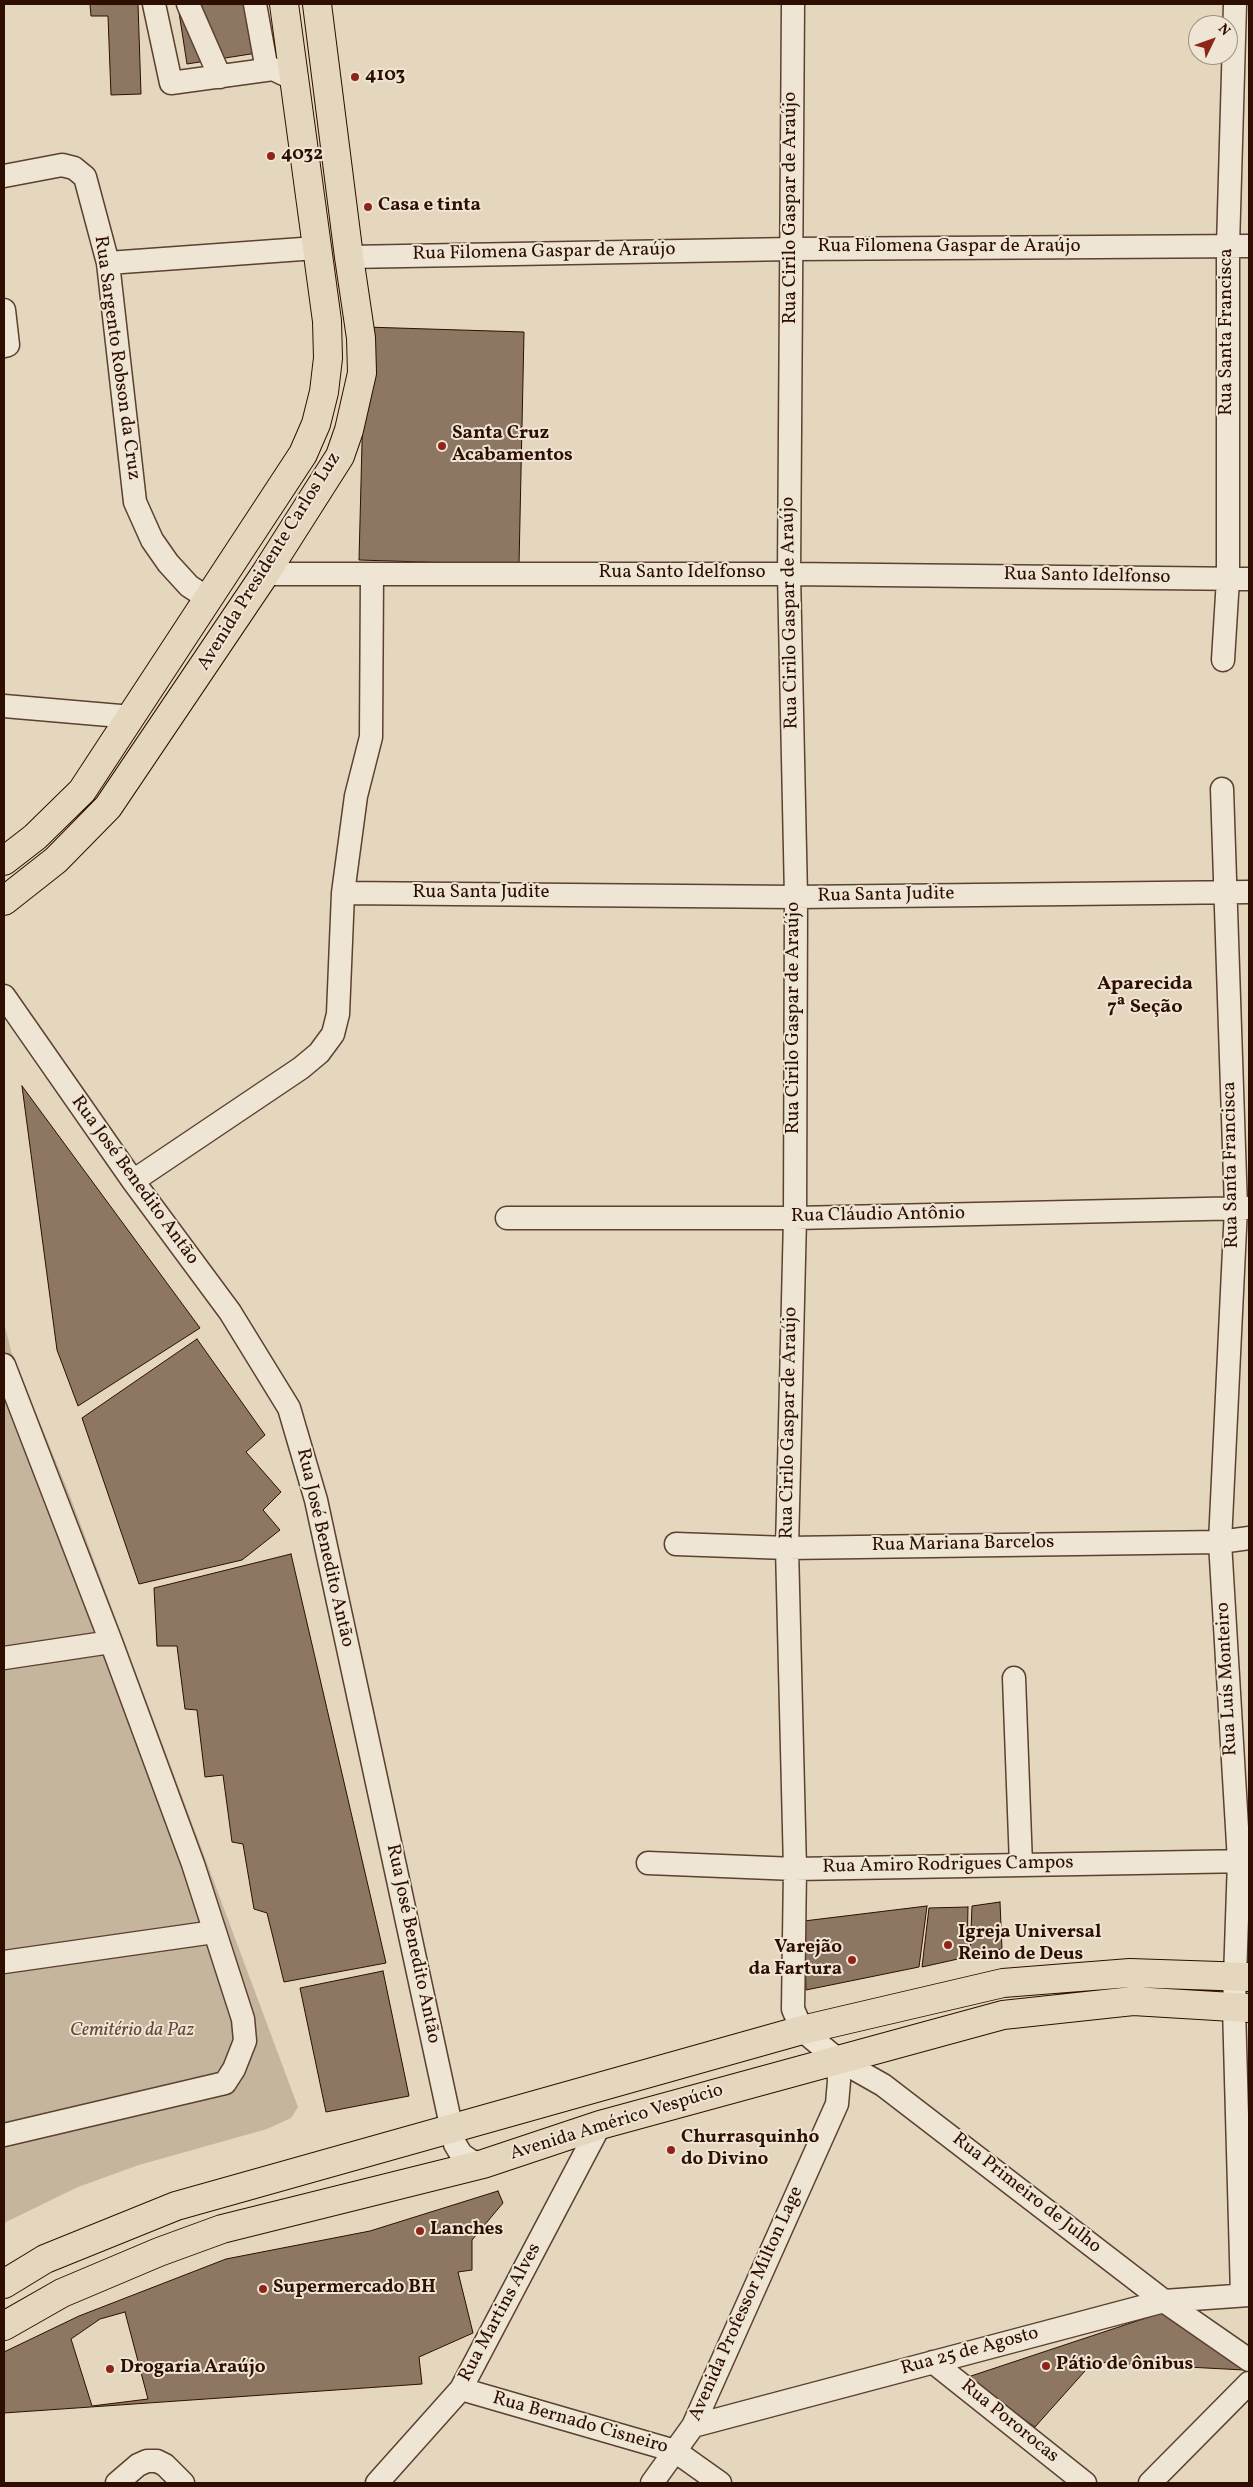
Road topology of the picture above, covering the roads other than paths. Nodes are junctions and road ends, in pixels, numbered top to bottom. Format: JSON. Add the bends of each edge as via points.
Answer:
{"nodes":[{"id":1,"x":154,"y":4,"type":"edge"},
{"id":2,"x":188,"y":4,"type":"edge"},
{"id":3,"x":255,"y":4,"type":"edge"},
{"id":4,"x":284,"y":4,"type":"edge"},
{"id":5,"x":317,"y":4,"type":"edge"},
{"id":6,"x":793,"y":4,"type":"edge"},
{"id":7,"x":1235,"y":4,"type":"edge"},
{"id":8,"x":267,"y":70,"type":"junction"},
{"id":9,"x":220,"y":77,"type":"junction"},
{"id":10,"x":294,"y":79,"type":"junction"},
{"id":11,"x":4,"y":176,"type":"edge"},
{"id":12,"x":1238,"y":246,"type":"edge"},
{"id":13,"x":316,"y":248,"type":"junction"},
{"id":14,"x":792,"y":248,"type":"junction"},
{"id":15,"x":349,"y":257,"type":"junction"},
{"id":16,"x":108,"y":263,"type":"junction"},
{"id":17,"x":4,"y":310,"type":"edge"},
{"id":18,"x":4,"y":346,"type":"edge"},
{"id":19,"x":266,"y":574,"type":"junction"},
{"id":20,"x":372,"y":574,"type":"junction"},
{"id":21,"x":789,"y":574,"type":"junction"},
{"id":22,"x":1239,"y":579,"type":"edge"},
{"id":23,"x":210,"y":599,"type":"junction"},
{"id":24,"x":1223,"y":660,"type":"dead end"},
{"id":25,"x":4,"y":706,"type":"edge"},
{"id":26,"x":132,"y":717,"type":"junction"},
{"id":27,"x":1222,"y":789,"type":"dead end"},
{"id":28,"x":4,"y":861,"type":"edge"},
{"id":29,"x":1224,"y":892,"type":"junction"},
{"id":30,"x":1249,"y":892,"type":"edge"},
{"id":31,"x":343,"y":893,"type":"junction"},
{"id":32,"x":796,"y":897,"type":"junction"},
{"id":33,"x":4,"y":902,"type":"edge"},
{"id":34,"x":4,"y":996,"type":"edge"},
{"id":35,"x":133,"y":1181,"type":"junction"},
{"id":36,"x":1242,"y":1208,"type":"edge"},
{"id":37,"x":507,"y":1218,"type":"dead end"},
{"id":38,"x":795,"y":1218,"type":"junction"},
{"id":39,"x":4,"y":1365,"type":"edge"},
{"id":40,"x":1249,"y":1538,"type":"edge"},
{"id":41,"x":1220,"y":1542,"type":"junction"},
{"id":42,"x":676,"y":1544,"type":"dead end"},
{"id":43,"x":787,"y":1548,"type":"junction"},
{"id":44,"x":111,"y":1642,"type":"junction"},
{"id":45,"x":4,"y":1658,"type":"edge"},
{"id":46,"x":1014,"y":1678,"type":"dead end"},
{"id":47,"x":1244,"y":1861,"type":"edge"},
{"id":48,"x":648,"y":1863,"type":"dead end"},
{"id":49,"x":1021,"y":1865,"type":"junction"},
{"id":50,"x":795,"y":1869,"type":"junction"},
{"id":51,"x":214,"y":1932,"type":"junction"},
{"id":52,"x":4,"y":1962,"type":"edge"},
{"id":53,"x":1243,"y":1977,"type":"edge"},
{"id":54,"x":1242,"y":2007,"type":"edge"},
{"id":55,"x":802,"y":2030,"type":"junction"},
{"id":56,"x":837,"y":2059,"type":"junction"},
{"id":57,"x":600,"y":2126,"type":"junction"},
{"id":58,"x":452,"y":2129,"type":"junction"},
{"id":59,"x":5,"y":2134,"type":"edge"},
{"id":60,"x":484,"y":2164,"type":"junction"},
{"id":61,"x":4,"y":2284,"type":"edge"},
{"id":62,"x":1246,"y":2295,"type":"edge"},
{"id":63,"x":1164,"y":2300,"type":"junction"},
{"id":64,"x":4,"y":2326,"type":"edge"},
{"id":65,"x":1249,"y":2360,"type":"edge"},
{"id":66,"x":933,"y":2362,"type":"junction"},
{"id":67,"x":1249,"y":2383,"type":"edge"},
{"id":68,"x":461,"y":2389,"type":"junction"},
{"id":69,"x":693,"y":2426,"type":"junction"},
{"id":70,"x":675,"y":2451,"type":"junction"},
{"id":71,"x":117,"y":2483,"type":"edge"},
{"id":72,"x":183,"y":2483,"type":"edge"},
{"id":73,"x":377,"y":2483,"type":"edge"},
{"id":74,"x":652,"y":2483,"type":"edge"},
{"id":75,"x":720,"y":2483,"type":"edge"},
{"id":76,"x":1086,"y":2483,"type":"edge"},
{"id":77,"x":1150,"y":2483,"type":"edge"}],
"edges":[{"from":1,"to":9,"type":"street","via":[[171,83]]},
{"from":2,"to":9,"type":"street"},
{"from":3,"to":8,"type":"street"},
{"from":4,"to":10,"type":"main road","name":"Avenida Presidente Carlos Luz"},
{"from":5,"to":15,"type":"main road","name":"Avenida Presidente Carlos Luz"},
{"from":6,"to":14,"type":"street","name":"Rua Cirilo Gaspar de Araújo"},
{"from":7,"to":12,"type":"street","name":"Rua Santa Francisca"},
{"from":8,"to":9,"type":"street"},
{"from":8,"to":10,"type":"street"},
{"from":10,"to":13,"type":"main road","name":"Avenida Presidente Carlos Luz"},
{"from":11,"to":16,"type":"street","name":"Rua Sargento Robson da Cruz","via":[[62,165],[74,168],[85,177]]},
{"from":12,"to":14,"type":"street","name":"Rua Filomena Gaspar de Araújo"},
{"from":12,"to":22,"type":"street","name":"Rua Santa Francisca"},
{"from":13,"to":16,"type":"street"},
{"from":13,"to":23,"type":"main road","name":"Avenida Presidente Carlos Luz","via":[[327,321],[328,358],[316,424],[303,454]]},
{"from":14,"to":15,"type":"street","name":"Rua Filomena Gaspar de Araújo"},
{"from":14,"to":21,"type":"street","name":"Rua Cirilo Gaspar de Araújo"},
{"from":15,"to":19,"type":"main road","name":"Avenida Presidente Carlos Luz","via":[[361,338],[362,372],[349,430],[340,456]]},
{"from":16,"to":23,"type":"street","name":"Rua Sargento Robson da Cruz","via":[[136,502],[152,540],[168,563],[189,586]]},
{"from":17,"to":18,"type":"street","via":[[8,345]]},
{"from":19,"to":20,"type":"street","name":"Rua Santo Idelfonso"},
{"from":19,"to":33,"type":"main road","name":"Avenida Presidente Carlos Luz","via":[[108,808],[56,860]]},
{"from":20,"to":21,"type":"street","name":"Rua Santo Idelfonso"},
{"from":20,"to":31,"type":"street","via":[[371,737],[356,796]]},
{"from":21,"to":22,"type":"street","name":"Rua Santo Idelfonso"},
{"from":21,"to":32,"type":"street","name":"Rua Cirilo Gaspar de Araújo"},
{"from":22,"to":24,"type":"street","name":"Rua Santa Francisca"},
{"from":23,"to":26,"type":"main road","name":"Avenida Presidente Carlos Luz"},
{"from":25,"to":26,"type":"street"},
{"from":26,"to":28,"type":"main road","name":"Avenida Presidente Carlos Luz","via":[[82,790],[35,837]]},
{"from":27,"to":29,"type":"street","name":"Rua Santa Francisca"},
{"from":29,"to":30,"type":"street","name":"Rua Santa Judite"},
{"from":29,"to":32,"type":"street","name":"Rua Santa Judite"},
{"from":29,"to":36,"type":"street","name":"Rua Santa Francisca"},
{"from":31,"to":32,"type":"street","name":"Rua Santa Judite"},
{"from":31,"to":35,"type":"street","via":[[338,1014],[332,1034],[319,1053]]},
{"from":32,"to":38,"type":"street","name":"Rua Cirilo Gaspar de Araújo"},
{"from":34,"to":35,"type":"street","name":"Rua José Benedito Antão"},
{"from":35,"to":58,"type":"street","name":"Rua José Benedito Antão","via":[[230,1312],[289,1408],[316,1500]]},
{"from":36,"to":38,"type":"street","name":"Rua Cláudio Antônio"},
{"from":36,"to":41,"type":"street","name":"Rua Santa Francisca"},
{"from":37,"to":38,"type":"street","name":"Rua Cláudio Antônio"},
{"from":38,"to":43,"type":"street","name":"Rua Cirilo Gaspar de Araújo"},
{"from":39,"to":44,"type":"street"},
{"from":40,"to":41,"type":"street","name":"Rua Mariana Barcelos"},
{"from":41,"to":43,"type":"street","name":"Rua Mariana Barcelos"},
{"from":41,"to":47,"type":"street","name":"Rua Luís Monteiro"},
{"from":42,"to":43,"type":"street","name":"Rua Mariana Barcelos"},
{"from":43,"to":50,"type":"street","name":"Rua Cirilo Gaspar de Araújo"},
{"from":44,"to":45,"type":"street"},
{"from":44,"to":51,"type":"street","via":[[193,1864]]},
{"from":46,"to":49,"type":"street"},
{"from":47,"to":49,"type":"street","name":"Rua Amiro Rodrigues Campos"},
{"from":47,"to":53,"type":"street","name":"Rua Luís Monteiro"},
{"from":48,"to":50,"type":"street","name":"Rua Amiro Rodrigues Campos"},
{"from":49,"to":50,"type":"street","name":"Rua Amiro Rodrigues Campos"},
{"from":50,"to":55,"type":"street","name":"Rua Cirilo Gaspar de Araújo","via":[[793,2009]]},
{"from":51,"to":52,"type":"street"},
{"from":51,"to":59,"type":"street","via":[[243,2019],[245,2040],[234,2069],[224,2083]]},
{"from":53,"to":54,"type":"street","name":"Rua Luís Monteiro"},
{"from":53,"to":55,"type":"main road","name":"Avenida Américo Vespúcio","via":[[1130,1973],[1003,1983]]},
{"from":54,"to":56,"type":"main road","name":"Avenida Américo Vespúcio","via":[[1133,2001],[1003,2015]]},
{"from":54,"to":62,"type":"street","name":"Rua Luís Monteiro"},
{"from":55,"to":56,"type":"street","name":"Rua Primeiro de Julho"},
{"from":55,"to":58,"type":"main road","name":"Avenida Américo Vespúcio"},
{"from":56,"to":57,"type":"main road","name":"Avenida Américo Vespúcio"},
{"from":56,"to":63,"type":"street","name":"Rua Primeiro de Julho","via":[[883,2085]]},
{"from":56,"to":69,"type":"street","name":"Avenida Professor Milton Lage","via":[[837,2104]]},
{"from":57,"to":60,"type":"main road","name":"Avenida Américo Vespúcio"},
{"from":57,"to":68,"type":"street","name":"Rua Martins Alves"},
{"from":58,"to":60,"type":"street","name":"Rua José Benedito Antão","via":[[454,2144],[461,2154]]},
{"from":58,"to":61,"type":"main road","name":"Avenida Américo Vespúcio","via":[[176,2206],[46,2259]]},
{"from":60,"to":64,"type":"main road","name":"Avenida Américo Vespúcio","via":[[222,2229],[62,2293]]},
{"from":62,"to":63,"type":"street","name":"Rua 25 de Agosto"},
{"from":63,"to":65,"type":"street","name":"Rua Primeiro de Julho"},
{"from":63,"to":66,"type":"street","name":"Rua 25 de Agosto"},
{"from":66,"to":69,"type":"street","name":"Rua 25 de Agosto"},
{"from":66,"to":76,"type":"street","name":"Rua Pororocas"},
{"from":67,"to":77,"type":"street"},
{"from":68,"to":70,"type":"street","name":"Rua Bernado Cisneiro"},
{"from":68,"to":73,"type":"street","name":"Rua Martins Alves"},
{"from":69,"to":70,"type":"street","name":"Avenida Professor Milton Lage"},
{"from":70,"to":74,"type":"street","name":"Avenida Professor Milton Lage"},
{"from":70,"to":75,"type":"street","name":"Rua Bernado Cisneiro"},
{"from":71,"to":72,"type":"street","via":[[147,2461],[165,2465]]}]}
